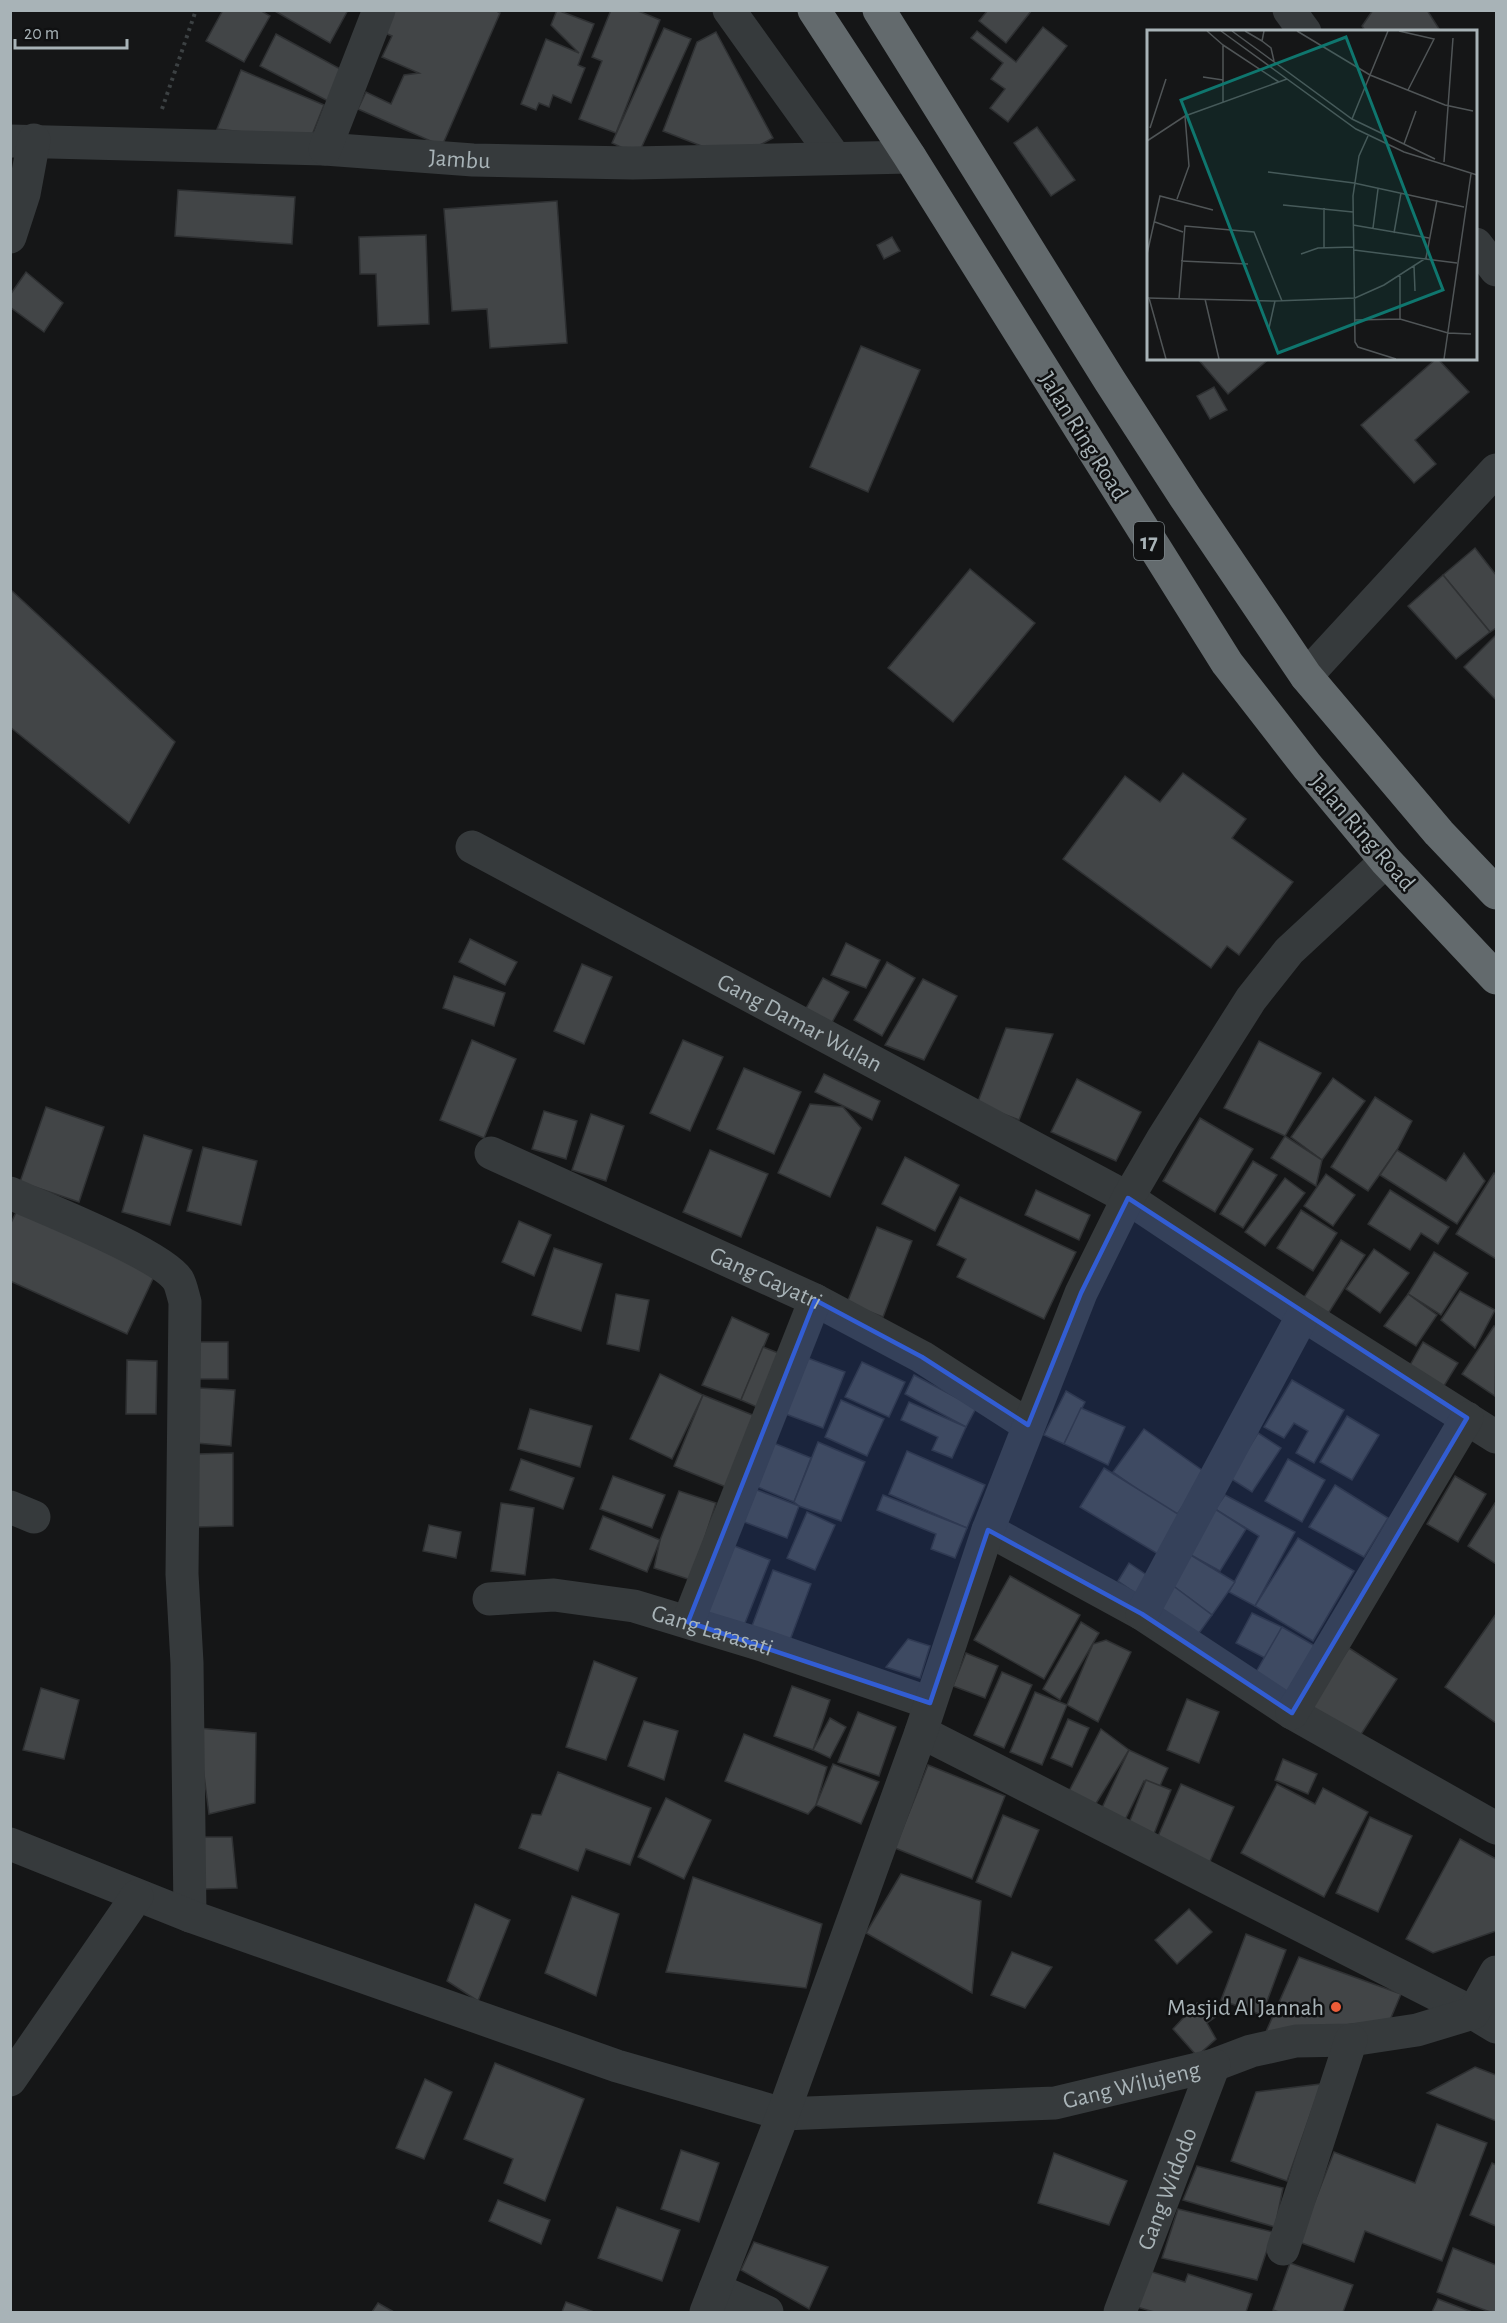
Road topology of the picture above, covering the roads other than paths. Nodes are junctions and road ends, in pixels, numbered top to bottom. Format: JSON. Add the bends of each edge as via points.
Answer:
{"nodes":[{"id":1,"x":379,"y":10,"type":"edge"},
{"id":2,"x":729,"y":10,"type":"edge"},
{"id":3,"x":814,"y":10,"type":"edge"},
{"id":4,"x":879,"y":10,"type":"edge"},
{"id":5,"x":1289,"y":10,"type":"edge"},
{"id":6,"x":1304,"y":30,"type":"edge"},
{"id":7,"x":22,"y":140,"type":"edge"},
{"id":8,"x":325,"y":149,"type":"junction"},
{"id":9,"x":910,"y":157,"type":"junction"},
{"id":10,"x":835,"y":158,"type":"junction"},
{"id":11,"x":10,"y":237,"type":"edge"},
{"id":12,"x":1477,"y":245,"type":"edge"},
{"id":13,"x":1497,"y":270,"type":"edge"},
{"id":14,"x":1497,"y":470,"type":"edge"},
{"id":15,"x":1306,"y":676,"type":"junction"},
{"id":16,"x":472,"y":847,"type":"dead end"},
{"id":17,"x":1386,"y":861,"type":"junction"},
{"id":18,"x":1497,"y":893,"type":"edge"},
{"id":19,"x":1497,"y":978,"type":"edge"},
{"id":20,"x":491,"y":1153,"type":"dead end"},
{"id":21,"x":10,"y":1193,"type":"edge"},
{"id":22,"x":1128,"y":1198,"type":"junction"},
{"id":23,"x":815,"y":1300,"type":"junction"},
{"id":24,"x":1303,"y":1314,"type":"junction"},
{"id":25,"x":1467,"y":1418,"type":"junction"},
{"id":26,"x":1029,"y":1425,"type":"junction"},
{"id":27,"x":1497,"y":1437,"type":"edge"},
{"id":28,"x":988,"y":1530,"type":"junction"},
{"id":29,"x":489,"y":1599,"type":"dead end"},
{"id":30,"x":1142,"y":1614,"type":"junction"},
{"id":31,"x":688,"y":1622,"type":"junction"},
{"id":32,"x":1292,"y":1713,"type":"junction"},
{"id":33,"x":925,"y":1717,"type":"junction"},
{"id":34,"x":1497,"y":1828,"type":"edge"},
{"id":35,"x":10,"y":1844,"type":"edge"},
{"id":36,"x":137,"y":1896,"type":"junction"},
{"id":37,"x":190,"y":1916,"type":"junction"},
{"id":38,"x":1497,"y":1972,"type":"edge"},
{"id":39,"x":1485,"y":2020,"type":"edge"},
{"id":40,"x":1352,"y":2040,"type":"junction"},
{"id":41,"x":1214,"y":2065,"type":"junction"},
{"id":42,"x":10,"y":2080,"type":"edge"},
{"id":43,"x":783,"y":2114,"type":"junction"},
{"id":44,"x":1283,"y":2249,"type":"dead end"},
{"id":45,"x":710,"y":2301,"type":"edge"},
{"id":46,"x":767,"y":2313,"type":"edge"},
{"id":47,"x":1120,"y":2313,"type":"edge"}],
"edges":[{"from":1,"to":8,"type":"street"},
{"from":2,"to":10,"type":"street"},
{"from":3,"to":9,"type":"highway","name":"Jalan Ring Road","number":"17"},
{"from":4,"to":15,"type":"highway","number":"17","via":[[1135,420]]},
{"from":5,"to":6,"type":"street"},
{"from":7,"to":8,"type":"street","name":"Jambu"},
{"from":7,"to":11,"type":"street","via":[[24,194]]},
{"from":8,"to":10,"type":"street","name":"Jambu","via":[[473,160],[633,164]]},
{"from":9,"to":10,"type":"street","name":"Jambu"},
{"from":9,"to":17,"type":"highway","name":"Jalan Ring Road","number":"17","via":[[1227,663]]},
{"from":12,"to":13,"type":"street"},
{"from":14,"to":15,"type":"street"},
{"from":15,"to":18,"type":"highway","number":"17","via":[[1439,833]]},
{"from":16,"to":22,"type":"street","name":"Gang Damar Wulan"},
{"from":17,"to":19,"type":"highway","name":"Jalan Ring Road","number":"17"},
{"from":17,"to":22,"type":"street","via":[[1288,951],[1251,999]]},
{"from":20,"to":23,"type":"street","name":"Gang Gayatri"},
{"from":21,"to":37,"type":"street","via":[[122,1243],[161,1265],[178,1280],[185,1302],[182,1574]]},
{"from":22,"to":24,"type":"street","name":"Gang Damar Wulan"},
{"from":22,"to":26,"type":"street","via":[[1081,1293]]},
{"from":23,"to":26,"type":"street","name":"Gang Gayatri","via":[[922,1357]]},
{"from":23,"to":31,"type":"street"},
{"from":24,"to":25,"type":"street","name":"Gang Damar Wulan"},
{"from":24,"to":30,"type":"street"},
{"from":25,"to":27,"type":"street","name":"Gang Damar Wulan"},
{"from":25,"to":32,"type":"street"},
{"from":26,"to":28,"type":"street"},
{"from":28,"to":30,"type":"street"},
{"from":28,"to":33,"type":"street"},
{"from":29,"to":31,"type":"street","name":"Gang Larasati","via":[[554,1594],[634,1606]]},
{"from":30,"to":32,"type":"street"},
{"from":31,"to":33,"type":"street","name":"Gang Larasati","via":[[845,1672]]},
{"from":32,"to":34,"type":"street"},
{"from":33,"to":39,"type":"street","name":"Gang Larasati"},
{"from":33,"to":43,"type":"street"},
{"from":35,"to":36,"type":"street","name":"Gang Wilujeng"},
{"from":36,"to":37,"type":"street","name":"Gang Wilujeng"},
{"from":36,"to":42,"type":"street"},
{"from":37,"to":43,"type":"street","name":"Gang Wilujeng","via":[[617,2066]]},
{"from":38,"to":39,"type":"street"},
{"from":39,"to":40,"type":"street","name":"Gang Wilujeng"},
{"from":40,"to":41,"type":"street","name":"Gang Wilujeng","via":[[1296,2041],[1251,2051]]},
{"from":40,"to":44,"type":"street"},
{"from":41,"to":43,"type":"street","name":"Gang Wilujeng","via":[[1054,2103]]},
{"from":41,"to":47,"type":"street","name":"Gang Widodo"},
{"from":43,"to":45,"type":"street"},
{"from":45,"to":46,"type":"street"}]}
